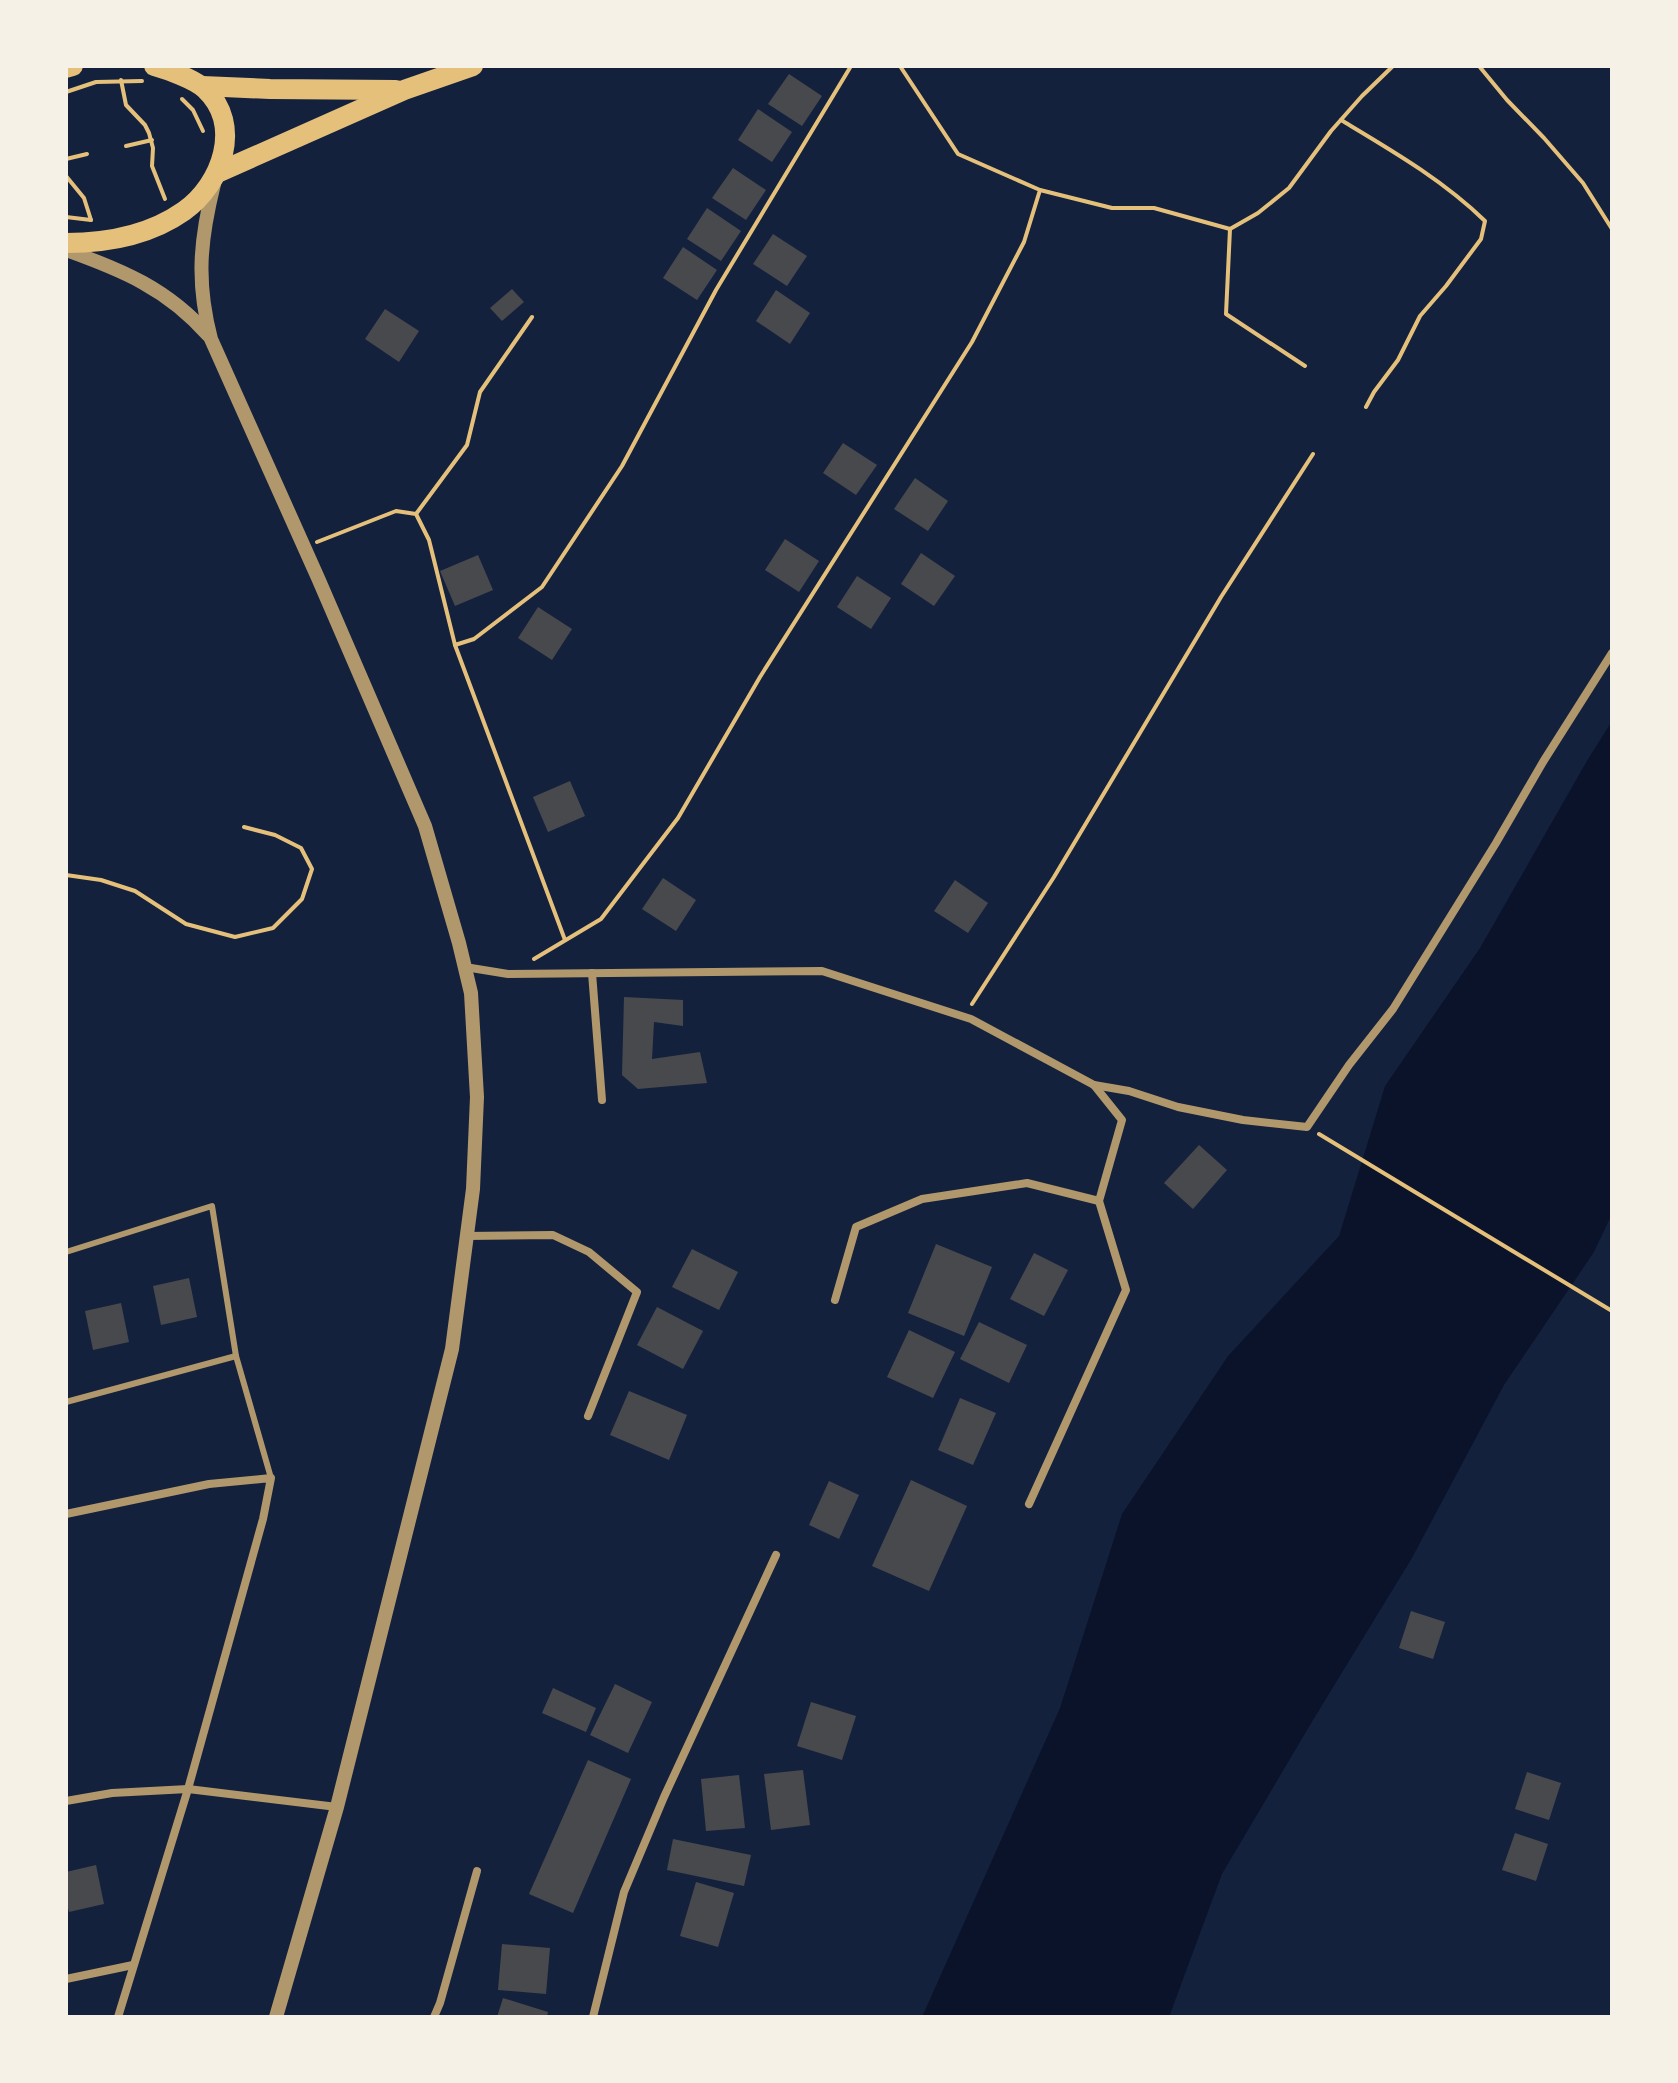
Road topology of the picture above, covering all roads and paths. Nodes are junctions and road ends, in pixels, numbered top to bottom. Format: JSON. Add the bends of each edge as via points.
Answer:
{"nodes":[{"id":1,"x":73,"y":66,"type":"edge"},
{"id":2,"x":473,"y":66,"type":"edge"},
{"id":3,"x":851,"y":66,"type":"edge"},
{"id":4,"x":900,"y":66,"type":"edge"},
{"id":5,"x":1393,"y":66,"type":"edge"},
{"id":6,"x":1479,"y":66,"type":"edge"},
{"id":7,"x":66,"y":68,"type":"edge"},
{"id":8,"x":150,"y":74,"type":"edge"},
{"id":9,"x":121,"y":80,"type":"junction"},
{"id":10,"x":202,"y":86,"type":"junction"},
{"id":11,"x":173,"y":90,"type":"dead end"},
{"id":12,"x":404,"y":90,"type":"junction"},
{"id":13,"x":66,"y":92,"type":"edge"},
{"id":14,"x":1341,"y":120,"type":"junction"},
{"id":15,"x":203,"y":139,"type":"dead end"},
{"id":16,"x":152,"y":140,"type":"junction"},
{"id":17,"x":126,"y":146,"type":"dead end"},
{"id":18,"x":87,"y":154,"type":"dead end"},
{"id":19,"x":66,"y":159,"type":"edge"},
{"id":20,"x":217,"y":173,"type":"junction"},
{"id":21,"x":66,"y":176,"type":"edge"},
{"id":22,"x":1040,"y":190,"type":"junction"},
{"id":23,"x":174,"y":191,"type":"dead end"},
{"id":24,"x":165,"y":199,"type":"junction"},
{"id":25,"x":154,"y":206,"type":"dead end"},
{"id":26,"x":91,"y":220,"type":"dead end"},
{"id":27,"x":1230,"y":229,"type":"junction"},
{"id":28,"x":1612,"y":229,"type":"edge"},
{"id":29,"x":66,"y":243,"type":"edge"},
{"id":30,"x":66,"y":250,"type":"edge"},
{"id":31,"x":532,"y":317,"type":"dead end"},
{"id":32,"x":211,"y":339,"type":"junction"},
{"id":33,"x":1305,"y":366,"type":"dead end"},
{"id":34,"x":1366,"y":407,"type":"dead end"},
{"id":35,"x":1313,"y":454,"type":"dead end"},
{"id":36,"x":416,"y":514,"type":"junction"},
{"id":37,"x":304,"y":548,"type":"junction"},
{"id":38,"x":455,"y":645,"type":"junction"},
{"id":39,"x":1612,"y":653,"type":"edge"},
{"id":40,"x":244,"y":827,"type":"dead end"},
{"id":41,"x":66,"y":875,"type":"edge"},
{"id":42,"x":565,"y":940,"type":"junction"},
{"id":43,"x":465,"y":967,"type":"junction"},
{"id":44,"x":592,"y":973,"type":"junction"},
{"id":45,"x":508,"y":974,"type":"junction"},
{"id":46,"x":964,"y":1017,"type":"junction"},
{"id":47,"x":1094,"y":1085,"type":"junction"},
{"id":48,"x":602,"y":1100,"type":"dead end"},
{"id":49,"x":1307,"y":1127,"type":"junction"},
{"id":50,"x":1099,"y":1201,"type":"junction"},
{"id":51,"x":466,"y":1236,"type":"junction"},
{"id":52,"x":66,"y":1252,"type":"edge"},
{"id":53,"x":835,"y":1300,"type":"dead end"},
{"id":54,"x":1612,"y":1311,"type":"edge"},
{"id":55,"x":236,"y":1356,"type":"junction"},
{"id":56,"x":66,"y":1402,"type":"edge"},
{"id":57,"x":588,"y":1416,"type":"dead end"},
{"id":58,"x":271,"y":1478,"type":"junction"},
{"id":59,"x":1029,"y":1504,"type":"dead end"},
{"id":60,"x":66,"y":1514,"type":"edge"},
{"id":61,"x":776,"y":1555,"type":"dead end"},
{"id":62,"x":188,"y":1789,"type":"junction"},
{"id":63,"x":66,"y":1801,"type":"edge"},
{"id":64,"x":337,"y":1807,"type":"junction"},
{"id":65,"x":477,"y":1871,"type":"dead end"},
{"id":66,"x":133,"y":1965,"type":"junction"},
{"id":67,"x":66,"y":1979,"type":"edge"},
{"id":68,"x":118,"y":2017,"type":"edge"},
{"id":69,"x":276,"y":2017,"type":"edge"},
{"id":70,"x":434,"y":2017,"type":"edge"},
{"id":71,"x":593,"y":2017,"type":"edge"}],
"edges":[{"from":1,"to":7,"type":"highway"},
{"from":2,"to":12,"type":"highway"},
{"from":3,"to":38,"type":"path","via":[[716,290],[622,466],[542,587],[474,639]]},
{"from":4,"to":22,"type":"path","via":[[958,154]]},
{"from":5,"to":14,"type":"path"},
{"from":6,"to":28,"type":"path","via":[[1583,183]]},
{"from":8,"to":9,"type":"path"},
{"from":8,"to":10,"type":"highway","via":[[166,69]]},
{"from":9,"to":13,"type":"path"},
{"from":9,"to":16,"type":"path","via":[[126,105]]},
{"from":10,"to":12,"type":"highway"},
{"from":10,"to":20,"type":"highway","via":[[225,128]]},
{"from":11,"to":15,"type":"path","via":[[193,110]]},
{"from":12,"to":20,"type":"highway"},
{"from":14,"to":27,"type":"path","via":[[1289,188]]},
{"from":14,"to":34,"type":"path","via":[[1430,176],[1485,221],[1481,239],[1420,316]]},
{"from":16,"to":17,"type":"path"},
{"from":16,"to":24,"type":"path","via":[[152,166]]},
{"from":18,"to":19,"type":"path"},
{"from":20,"to":29,"type":"highway","via":[[184,211],[155,226],[123,237]]},
{"from":20,"to":32,"type":"street","via":[[206,217],[201,287]]},
{"from":21,"to":26,"type":"path","via":[[84,198]]},
{"from":22,"to":27,"type":"path","via":[[1112,208],[1154,208]]},
{"from":22,"to":42,"type":"path","via":[[1024,242],[972,342],[760,677],[678,818],[601,919]]},
{"from":23,"to":24,"type":"path"},
{"from":24,"to":25,"type":"path"},
{"from":27,"to":33,"type":"path","via":[[1226,314]]},
{"from":30,"to":32,"type":"street","via":[[107,264],[172,299]]},
{"from":31,"to":36,"type":"path","via":[[480,392],[467,445]]},
{"from":32,"to":37,"type":"street"},
{"from":35,"to":46,"type":"path"},
{"from":36,"to":37,"type":"path","via":[[396,511]]},
{"from":36,"to":38,"type":"path","via":[[429,540]]},
{"from":37,"to":43,"type":"street","via":[[425,826]]},
{"from":38,"to":42,"type":"path"},
{"from":39,"to":49,"type":"street","via":[[1401,998]]},
{"from":40,"to":41,"type":"path","via":[[301,848],[312,869],[302,899],[273,928],[235,937],[186,924],[135,891]]},
{"from":42,"to":45,"type":"path"},
{"from":43,"to":45,"type":"street"},
{"from":43,"to":51,"type":"street","via":[[477,1097]]},
{"from":44,"to":45,"type":"street"},
{"from":44,"to":46,"type":"street","via":[[822,971]]},
{"from":44,"to":48,"type":"street"},
{"from":46,"to":47,"type":"street"},
{"from":47,"to":49,"type":"street","via":[[1243,1120]]},
{"from":47,"to":50,"type":"street","via":[[1122,1120]]},
{"from":49,"to":54,"type":"path"},
{"from":50,"to":53,"type":"street","via":[[1027,1183],[922,1199],[856,1227]]},
{"from":50,"to":59,"type":"street","via":[[1126,1290]]},
{"from":51,"to":57,"type":"street","via":[[553,1235],[589,1252],[637,1292]]},
{"from":51,"to":64,"type":"street","via":[[452,1349]]},
{"from":52,"to":55,"type":"lane","via":[[212,1206]]},
{"from":55,"to":56,"type":"lane"},
{"from":55,"to":58,"type":"lane"},
{"from":58,"to":60,"type":"street","via":[[209,1484]]},
{"from":58,"to":62,"type":"street"},
{"from":61,"to":71,"type":"street","via":[[624,1892]]},
{"from":62,"to":63,"type":"street"},
{"from":62,"to":64,"type":"street"},
{"from":62,"to":66,"type":"street"},
{"from":64,"to":69,"type":"street"},
{"from":65,"to":70,"type":"street"},
{"from":66,"to":67,"type":"street"},
{"from":66,"to":68,"type":"street"}]}
